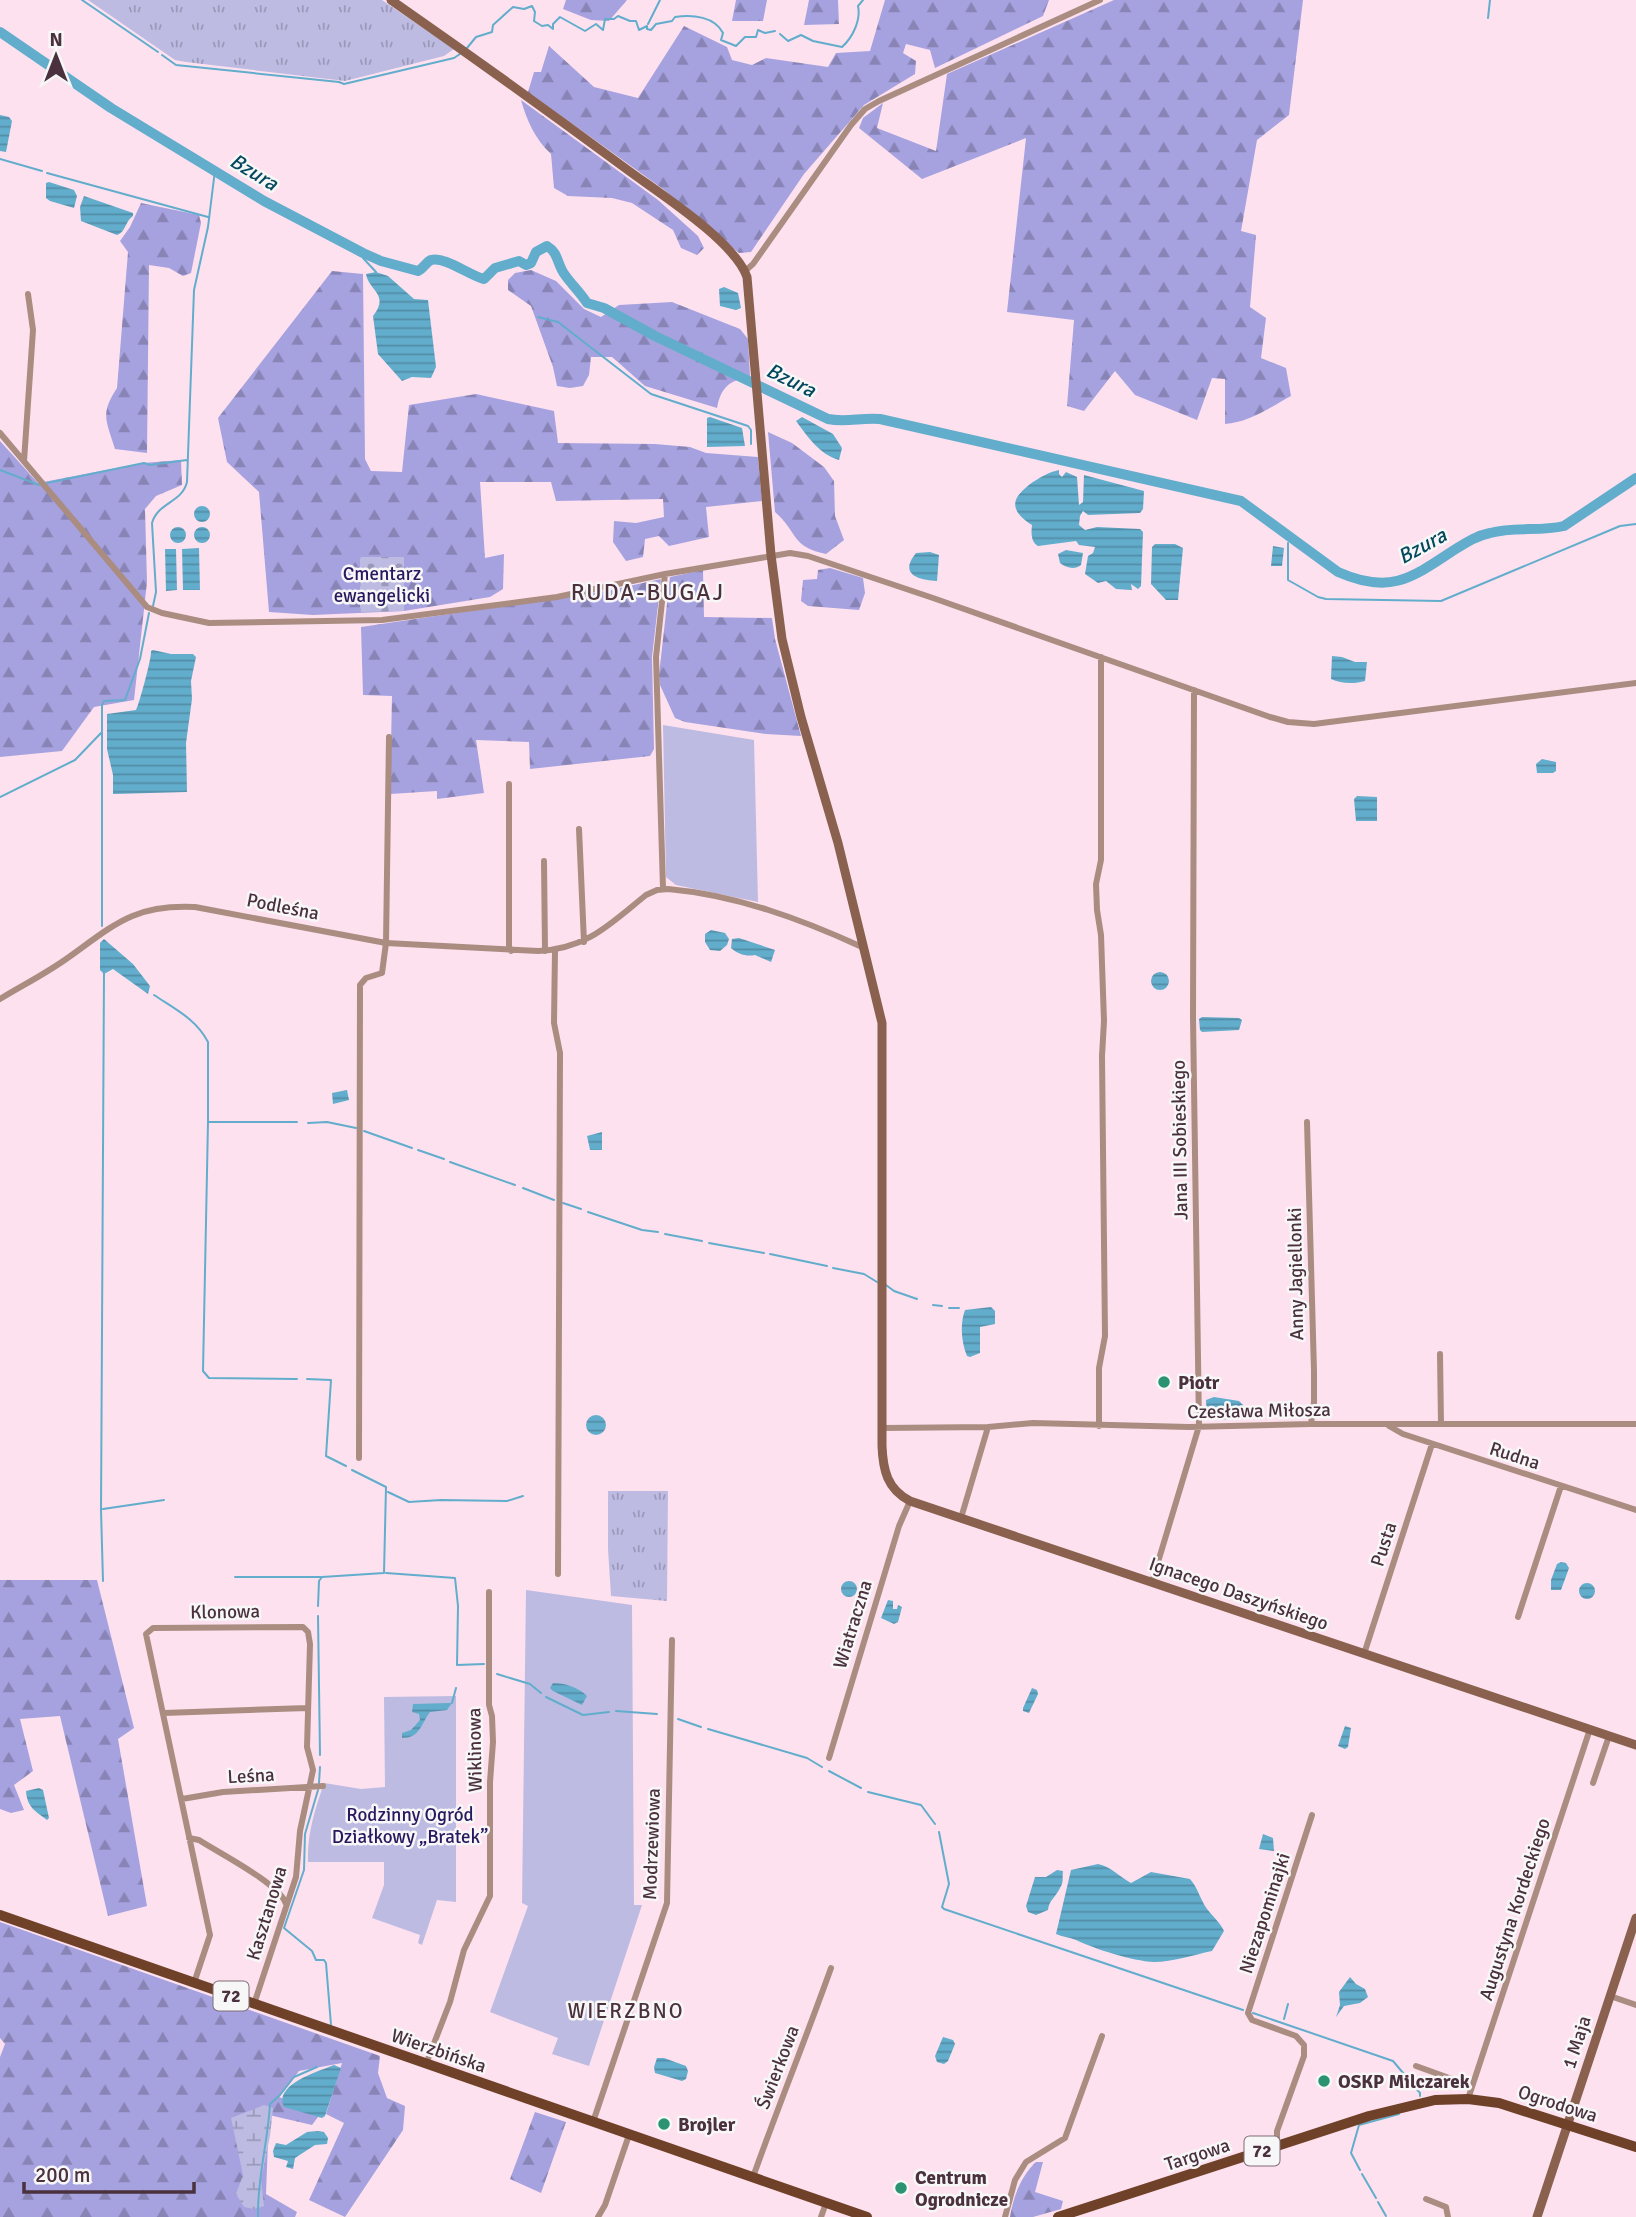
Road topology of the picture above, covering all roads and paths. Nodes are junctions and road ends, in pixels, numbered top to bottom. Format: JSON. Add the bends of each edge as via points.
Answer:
{"nodes":[{"id":1,"x":391,"y":0,"type":"edge"},
{"id":2,"x":1100,"y":0,"type":"edge"},
{"id":3,"x":745,"y":271,"type":"junction"},
{"id":4,"x":28,"y":294,"type":"dead end"},
{"id":5,"x":0,"y":433,"type":"edge"},
{"id":6,"x":24,"y":461,"type":"junction"},
{"id":7,"x":771,"y":555,"type":"junction"},
{"id":8,"x":665,"y":574,"type":"junction"},
{"id":9,"x":1101,"y":657,"type":"junction"},
{"id":10,"x":1636,"y":683,"type":"edge"},
{"id":11,"x":1194,"y":690,"type":"junction"},
{"id":12,"x":389,"y":737,"type":"dead end"},
{"id":13,"x":509,"y":784,"type":"dead end"},
{"id":14,"x":579,"y":829,"type":"dead end"},
{"id":15,"x":544,"y":860,"type":"dead end"},
{"id":16,"x":663,"y":888,"type":"junction"},
{"id":17,"x":584,"y":942,"type":"junction"},
{"id":18,"x":386,"y":943,"type":"junction"},
{"id":19,"x":862,"y":947,"type":"junction"},
{"id":20,"x":555,"y":950,"type":"junction"},
{"id":21,"x":511,"y":951,"type":"junction"},
{"id":22,"x":545,"y":951,"type":"junction"},
{"id":23,"x":0,"y":999,"type":"edge"},
{"id":24,"x":1307,"y":1122,"type":"dead end"},
{"id":25,"x":1440,"y":1354,"type":"dead end"},
{"id":26,"x":1311,"y":1424,"type":"junction"},
{"id":27,"x":1441,"y":1424,"type":"junction"},
{"id":28,"x":1636,"y":1424,"type":"edge"},
{"id":29,"x":1387,"y":1425,"type":"junction"},
{"id":30,"x":1099,"y":1426,"type":"junction"},
{"id":31,"x":1199,"y":1426,"type":"junction"},
{"id":32,"x":988,"y":1427,"type":"junction"},
{"id":33,"x":882,"y":1428,"type":"junction"},
{"id":34,"x":1433,"y":1444,"type":"junction"},
{"id":35,"x":359,"y":1458,"type":"dead end"},
{"id":36,"x":1561,"y":1486,"type":"junction"},
{"id":37,"x":910,"y":1501,"type":"junction"},
{"id":38,"x":1636,"y":1510,"type":"edge"},
{"id":39,"x":961,"y":1518,"type":"junction"},
{"id":40,"x":558,"y":1574,"type":"dead end"},
{"id":41,"x":1152,"y":1582,"type":"junction"},
{"id":42,"x":489,"y":1592,"type":"dead end"},
{"id":43,"x":1518,"y":1617,"type":"dead end"},
{"id":44,"x":672,"y":1640,"type":"dead end"},
{"id":45,"x":1364,"y":1654,"type":"junction"},
{"id":46,"x":307,"y":1708,"type":"junction"},
{"id":47,"x":164,"y":1713,"type":"junction"},
{"id":48,"x":1590,"y":1729,"type":"junction"},
{"id":49,"x":1609,"y":1735,"type":"junction"},
{"id":50,"x":1636,"y":1745,"type":"edge"},
{"id":51,"x":830,"y":1758,"type":"dead end"},
{"id":52,"x":1593,"y":1783,"type":"dead end"},
{"id":53,"x":323,"y":1786,"type":"dead end"},
{"id":54,"x":310,"y":1788,"type":"junction"},
{"id":55,"x":182,"y":1799,"type":"junction"},
{"id":56,"x":1312,"y":1815,"type":"dead end"},
{"id":57,"x":189,"y":1838,"type":"junction"},
{"id":58,"x":286,"y":1904,"type":"junction"},
{"id":59,"x":0,"y":1915,"type":"edge"},
{"id":60,"x":1636,"y":1918,"type":"edge"},
{"id":61,"x":831,"y":1968,"type":"dead end"},
{"id":62,"x":194,"y":1983,"type":"junction"},
{"id":63,"x":1610,"y":1996,"type":"junction"},
{"id":64,"x":254,"y":2004,"type":"junction"},
{"id":65,"x":1636,"y":2005,"type":"edge"},
{"id":66,"x":1102,"y":2036,"type":"dead end"},
{"id":67,"x":426,"y":2064,"type":"junction"},
{"id":68,"x":1416,"y":2066,"type":"dead end"},
{"id":69,"x":1470,"y":2094,"type":"junction"},
{"id":70,"x":593,"y":2122,"type":"junction"},
{"id":71,"x":1568,"y":2124,"type":"junction"},
{"id":72,"x":629,"y":2135,"type":"junction"},
{"id":73,"x":1277,"y":2146,"type":"junction"},
{"id":74,"x":1636,"y":2147,"type":"edge"},
{"id":75,"x":753,"y":2178,"type":"junction"},
{"id":76,"x":1426,"y":2199,"type":"dead end"},
{"id":77,"x":825,"y":2203,"type":"junction"},
{"id":78,"x":598,"y":2217,"type":"edge"},
{"id":79,"x":821,"y":2217,"type":"edge"},
{"id":80,"x":866,"y":2217,"type":"edge"},
{"id":81,"x":1005,"y":2217,"type":"edge"},
{"id":82,"x":1058,"y":2217,"type":"edge"},
{"id":83,"x":1448,"y":2217,"type":"edge"},
{"id":84,"x":1536,"y":2217,"type":"edge"}],
"edges":[{"from":1,"to":3,"type":"street","via":[[682,211],[732,253]]},
{"from":2,"to":3,"type":"street","via":[[865,109]]},
{"from":3,"to":7,"type":"street","name":"Ignacego Daszyńskiego"},
{"from":4,"to":6,"type":"street","via":[[33,330]]},
{"from":5,"to":6,"type":"street"},
{"from":6,"to":8,"type":"street","via":[[147,607],[179,618],[219,624],[382,620],[557,597]]},
{"from":7,"to":8,"type":"street"},
{"from":7,"to":9,"type":"street","via":[[808,556]]},
{"from":7,"to":19,"type":"street","name":"Ignacego Daszyńskiego","via":[[791,680],[838,843]]},
{"from":8,"to":16,"type":"street","via":[[656,657]]},
{"from":9,"to":11,"type":"street"},
{"from":9,"to":30,"type":"street","via":[[1101,860],[1096,884],[1104,1021],[1105,1336]]},
{"from":10,"to":11,"type":"street","via":[[1314,724],[1270,717]]},
{"from":11,"to":31,"type":"street","name":"Jana III Sobieskiego"},
{"from":12,"to":18,"type":"street"},
{"from":13,"to":21,"type":"street"},
{"from":14,"to":17,"type":"street"},
{"from":15,"to":22,"type":"street"},
{"from":16,"to":17,"type":"street","name":"Podleśna","via":[[646,895]]},
{"from":16,"to":19,"type":"street","via":[[765,909]]},
{"from":17,"to":20,"type":"street","name":"Podleśna"},
{"from":18,"to":21,"type":"street","name":"Podleśna"},
{"from":18,"to":23,"type":"street","name":"Podleśna","via":[[195,906],[171,906],[117,922]]},
{"from":18,"to":35,"type":"street","via":[[382,973],[360,985]]},
{"from":19,"to":33,"type":"street","name":"Ignacego Daszyńskiego","via":[[883,1034]]},
{"from":20,"to":22,"type":"street","name":"Podleśna"},
{"from":20,"to":40,"type":"street","via":[[554,1023],[559,1053]]},
{"from":21,"to":22,"type":"street","name":"Podleśna"},
{"from":24,"to":26,"type":"street","name":"Anny Jagiellonki"},
{"from":25,"to":27,"type":"street"},
{"from":26,"to":29,"type":"street","name":"Czesława Miłosza"},
{"from":26,"to":31,"type":"street","name":"Czesława Miłosza"},
{"from":27,"to":28,"type":"street","name":"Czesława Miłosza"},
{"from":27,"to":29,"type":"street","name":"Czesława Miłosza"},
{"from":29,"to":34,"type":"street","name":"Rudna"},
{"from":30,"to":31,"type":"street","name":"Czesława Miłosza"},
{"from":30,"to":32,"type":"street","name":"Czesława Miłosza","via":[[1033,1423]]},
{"from":31,"to":41,"type":"street","name":"Jana III Sobieskiego"},
{"from":32,"to":33,"type":"street","name":"Czesława Miłosza"},
{"from":32,"to":39,"type":"street"},
{"from":33,"to":37,"type":"street","name":"Ignacego Daszyńskiego","via":[[885,1474],[893,1489]]},
{"from":34,"to":36,"type":"street","name":"Rudna"},
{"from":34,"to":45,"type":"street","name":"Pusta"},
{"from":36,"to":38,"type":"street","name":"Rudna"},
{"from":36,"to":43,"type":"street"},
{"from":37,"to":39,"type":"street","name":"Ignacego Daszyńskiego"},
{"from":37,"to":51,"type":"street","name":"Wiatraczna"},
{"from":39,"to":41,"type":"street","name":"Ignacego Daszyńskiego"},
{"from":41,"to":45,"type":"street","name":"Ignacego Daszyńskiego"},
{"from":42,"to":67,"type":"street","name":"Wiklinowa","via":[[493,1742],[490,1896],[464,1950]]},
{"from":44,"to":70,"type":"street","name":"Modrzewiowa","via":[[667,1903]]},
{"from":45,"to":48,"type":"street","name":"Ignacego Daszyńskiego"},
{"from":46,"to":47,"type":"street"},
{"from":46,"to":47,"type":"street","name":"Klonowa","via":[[310,1644],[303,1627],[153,1628],[146,1637]]},
{"from":46,"to":54,"type":"street","name":"Klonowa","via":[[307,1747],[313,1770]]},
{"from":47,"to":55,"type":"street","name":"Klonowa"},
{"from":48,"to":49,"type":"street","name":"Ignacego Daszyńskiego"},
{"from":48,"to":69,"type":"street","name":"Augustyna Kordeckiego"},
{"from":49,"to":50,"type":"street","name":"Ignacego Daszyńskiego"},
{"from":49,"to":52,"type":"street"},
{"from":53,"to":54,"type":"street","name":"Leśna"},
{"from":54,"to":55,"type":"street","name":"Leśna"},
{"from":54,"to":58,"type":"street","name":"Kasztanowa","via":[[296,1877]]},
{"from":55,"to":57,"type":"street","name":"Klonowa"},
{"from":56,"to":73,"type":"street","name":"Niezapominajki","via":[[1249,2015],[1296,2036],[1305,2048],[1277,2131]]},
{"from":57,"to":58,"type":"street","via":[[273,1886]]},
{"from":57,"to":62,"type":"street","name":"Klonowa","via":[[210,1935]]},
{"from":58,"to":64,"type":"street","name":"Kasztanowa"},
{"from":59,"to":62,"type":"main road","name":"Wierzbińska","number":"72"},
{"from":60,"to":63,"type":"street","name":"1 Maja"},
{"from":61,"to":75,"type":"street","name":"Świerkowa"},
{"from":62,"to":64,"type":"main road","name":"Wierzbińska","number":"72"},
{"from":63,"to":65,"type":"street"},
{"from":63,"to":71,"type":"street","name":"1 Maja"},
{"from":64,"to":67,"type":"main road","name":"Wierzbińska","number":"72"},
{"from":66,"to":81,"type":"street","via":[[1065,2138],[1026,2162]]},
{"from":67,"to":70,"type":"main road","name":"Wierzbińska","number":"72"},
{"from":68,"to":69,"type":"street","name":"Ogrodowa","via":[[1463,2083]]},
{"from":69,"to":71,"type":"main road","name":"Ogrodowa","number":"72"},
{"from":69,"to":73,"type":"main road","name":"Targowa","number":"72","via":[[1402,2106]]},
{"from":70,"to":72,"type":"main road","name":"Wierzbińska","number":"72"},
{"from":71,"to":74,"type":"main road","name":"Ogrodowa","number":"72"},
{"from":71,"to":84,"type":"street","name":"1 Maja"},
{"from":72,"to":75,"type":"main road","name":"Wierzbińska","number":"72"},
{"from":72,"to":78,"type":"street"},
{"from":73,"to":82,"type":"main road","name":"Targowa","number":"72"},
{"from":75,"to":77,"type":"main road","name":"Wierzbińska","number":"72"},
{"from":76,"to":83,"type":"street","via":[[1446,2207]]},
{"from":77,"to":79,"type":"street"},
{"from":77,"to":80,"type":"main road","name":"Wierzbińska","number":"72"}]}
